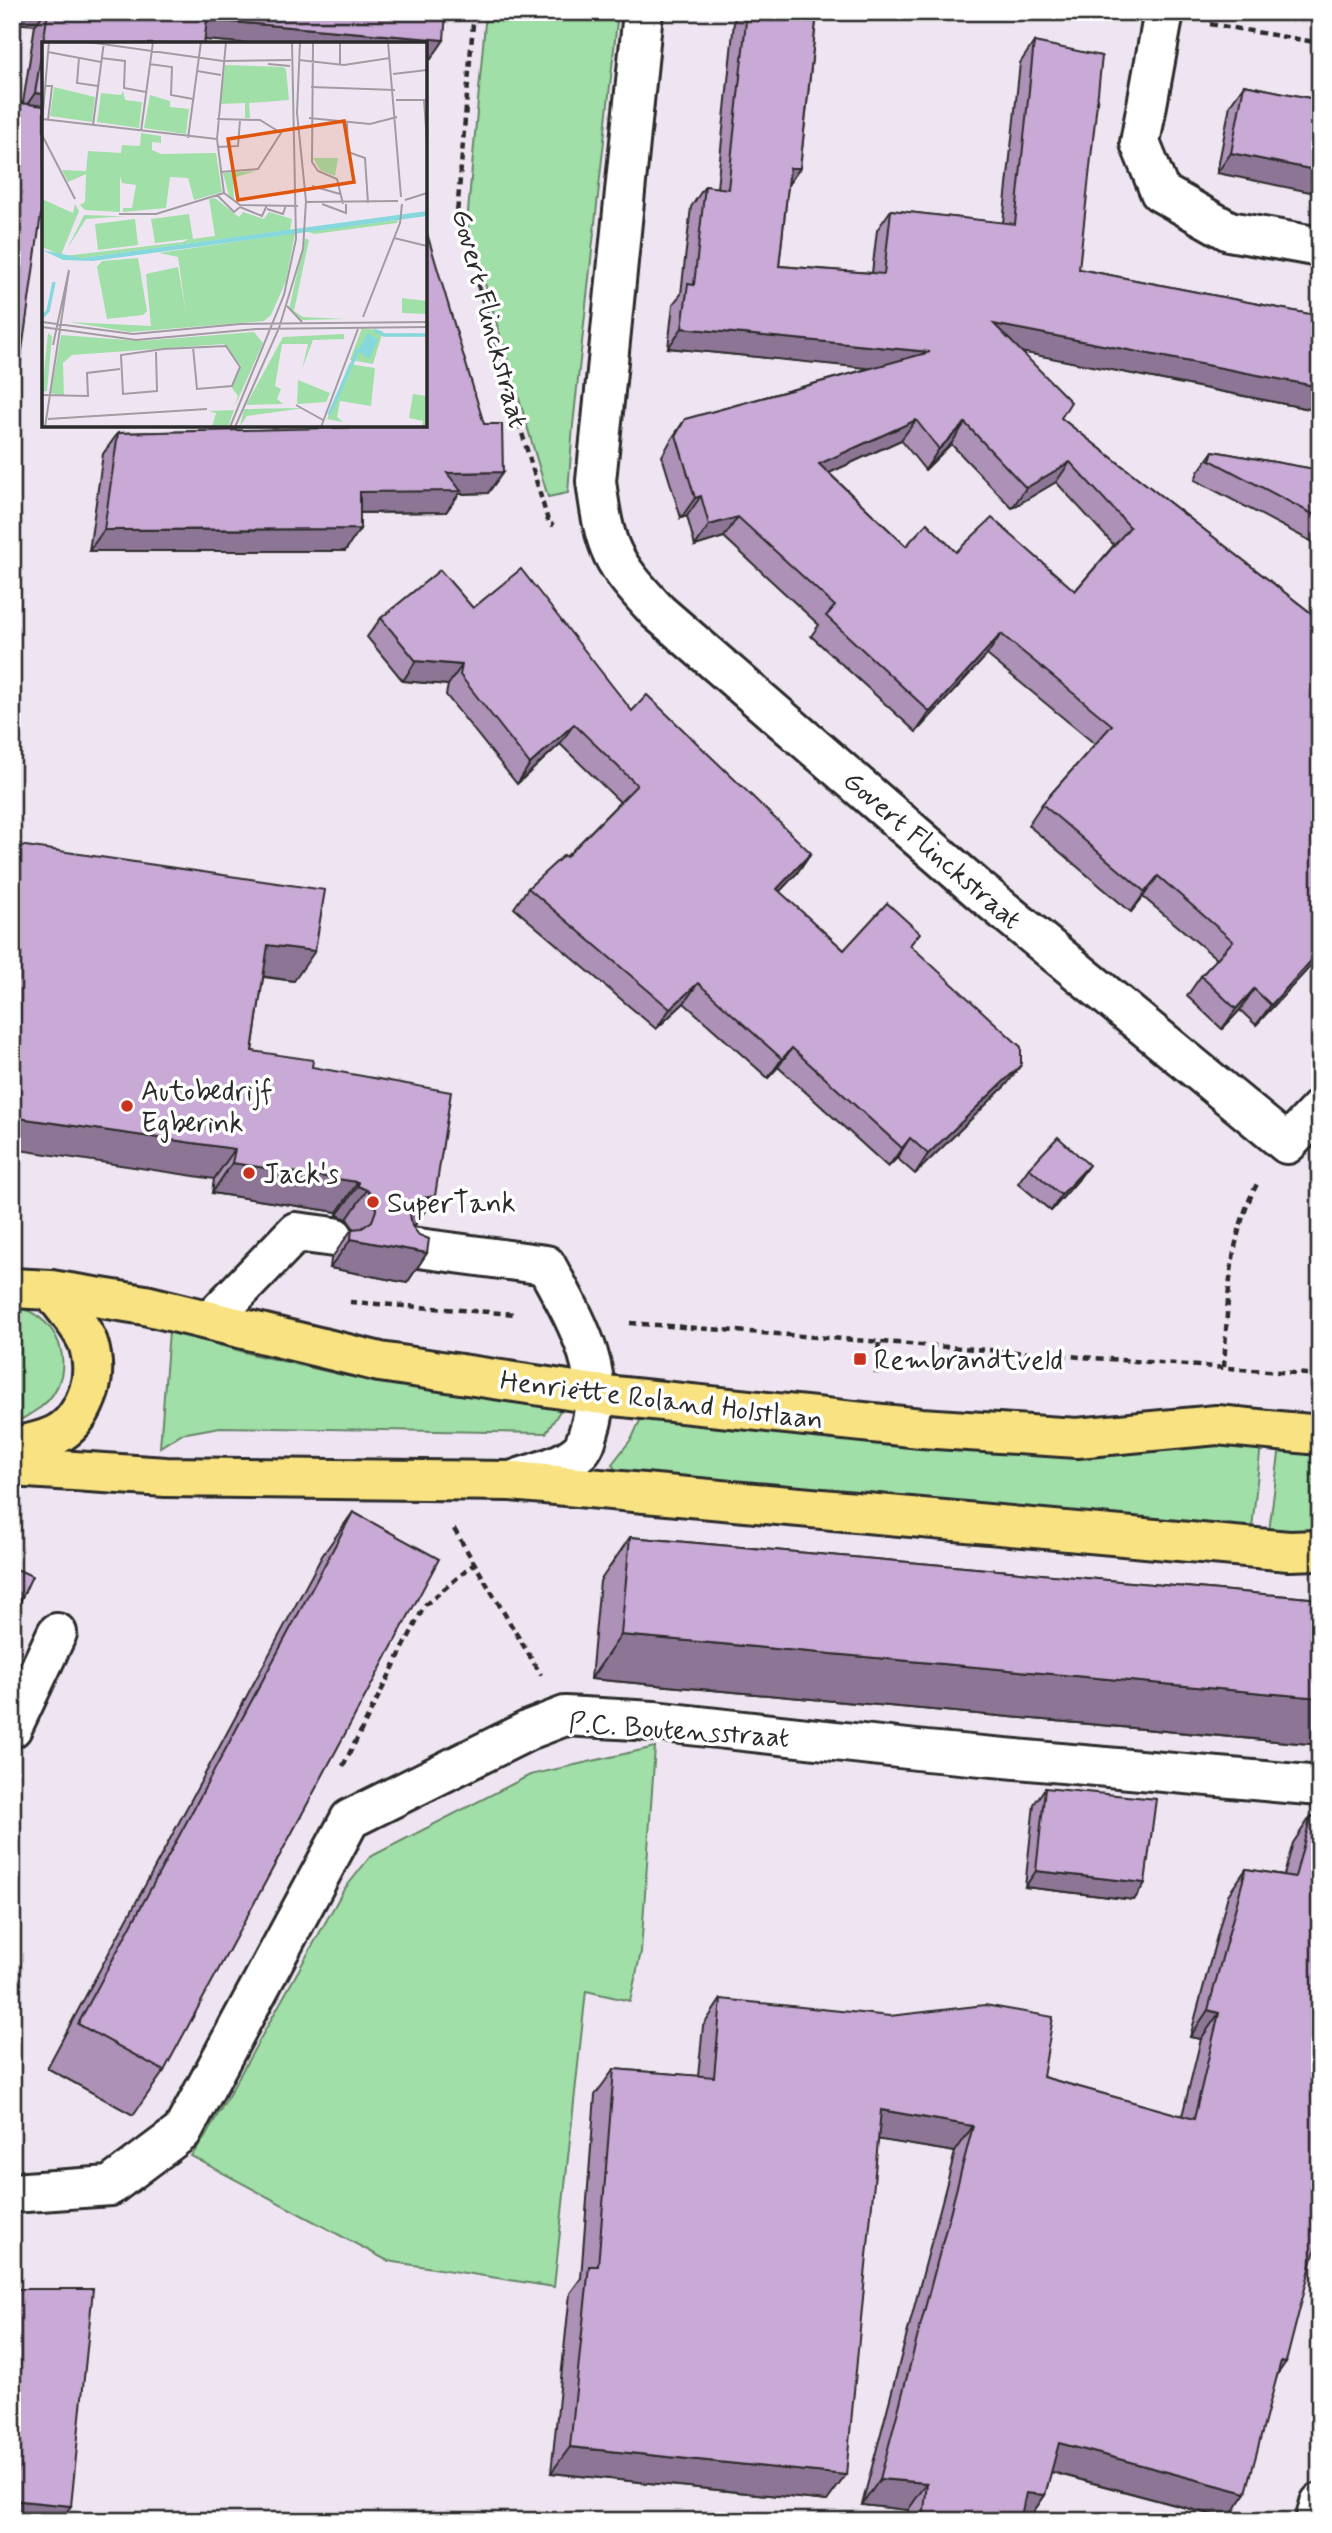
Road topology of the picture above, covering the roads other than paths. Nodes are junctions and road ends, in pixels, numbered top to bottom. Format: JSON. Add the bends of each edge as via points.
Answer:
{"nodes":[{"id":1,"x":643,"y":12,"type":"edge"},
{"id":2,"x":1163,"y":14,"type":"edge"},
{"id":3,"x":1320,"y":247,"type":"edge"},
{"id":4,"x":1320,"y":1110,"type":"edge"},
{"id":5,"x":334,"y":1237,"type":"dead end"},
{"id":6,"x":411,"y":1247,"type":"edge"},
{"id":7,"x":12,"y":1288,"type":"edge"},
{"id":8,"x":51,"y":1290,"type":"junction"},
{"id":9,"x":212,"y":1319,"type":"junction"},
{"id":10,"x":596,"y":1394,"type":"junction"},
{"id":11,"x":1320,"y":1435,"type":"edge"},
{"id":12,"x":12,"y":1447,"type":"edge"},
{"id":13,"x":12,"y":1467,"type":"edge"},
{"id":14,"x":511,"y":1481,"type":"junction"},
{"id":15,"x":1320,"y":1550,"type":"edge"},
{"id":16,"x":57,"y":1633,"type":"dead end"},
{"id":17,"x":12,"y":1728,"type":"edge"},
{"id":18,"x":1320,"y":1786,"type":"edge"},
{"id":19,"x":12,"y":2193,"type":"edge"},
{"id":20,"x":1320,"y":2503,"type":"edge"},
{"id":21,"x":1315,"y":2521,"type":"edge"}],
"edges":[{"from":1,"to":4,"type":"street","name":"Govert Flinckstraat","via":[[596,481],[602,533],[620,571],[658,612],[980,891],[1287,1144]]},
{"from":2,"to":3,"type":"street","via":[[1140,143],[1160,192],[1229,232]]},
{"from":5,"to":9,"type":"street","via":[[296,1232]]},
{"from":6,"to":10,"type":"street","via":[[546,1265],[592,1360]]},
{"from":7,"to":8,"type":"main road","name":"Henriëtte Roland Holstlaan"},
{"from":8,"to":9,"type":"main road","name":"Henriëtte Roland Holstlaan"},
{"from":8,"to":12,"type":"main road","via":[[88,1343],[92,1381],[73,1423],[40,1442]]},
{"from":9,"to":10,"type":"main road","name":"Henriëtte Roland Holstlaan","via":[[380,1363]]},
{"from":10,"to":11,"type":"main road","name":"Henriëtte Roland Holstlaan","via":[[1077,1438],[1217,1425]]},
{"from":10,"to":14,"type":"street","via":[[581,1450],[563,1462]]},
{"from":13,"to":14,"type":"main road","via":[[166,1477]]},
{"from":14,"to":15,"type":"main road","via":[[1289,1551]]},
{"from":16,"to":17,"type":"street"},
{"from":18,"to":19,"type":"street","name":"P.C. Boutensstraat","via":[[565,1716],[350,1819],[182,2132],[110,2186]]},
{"from":20,"to":21,"type":"street"}]}
